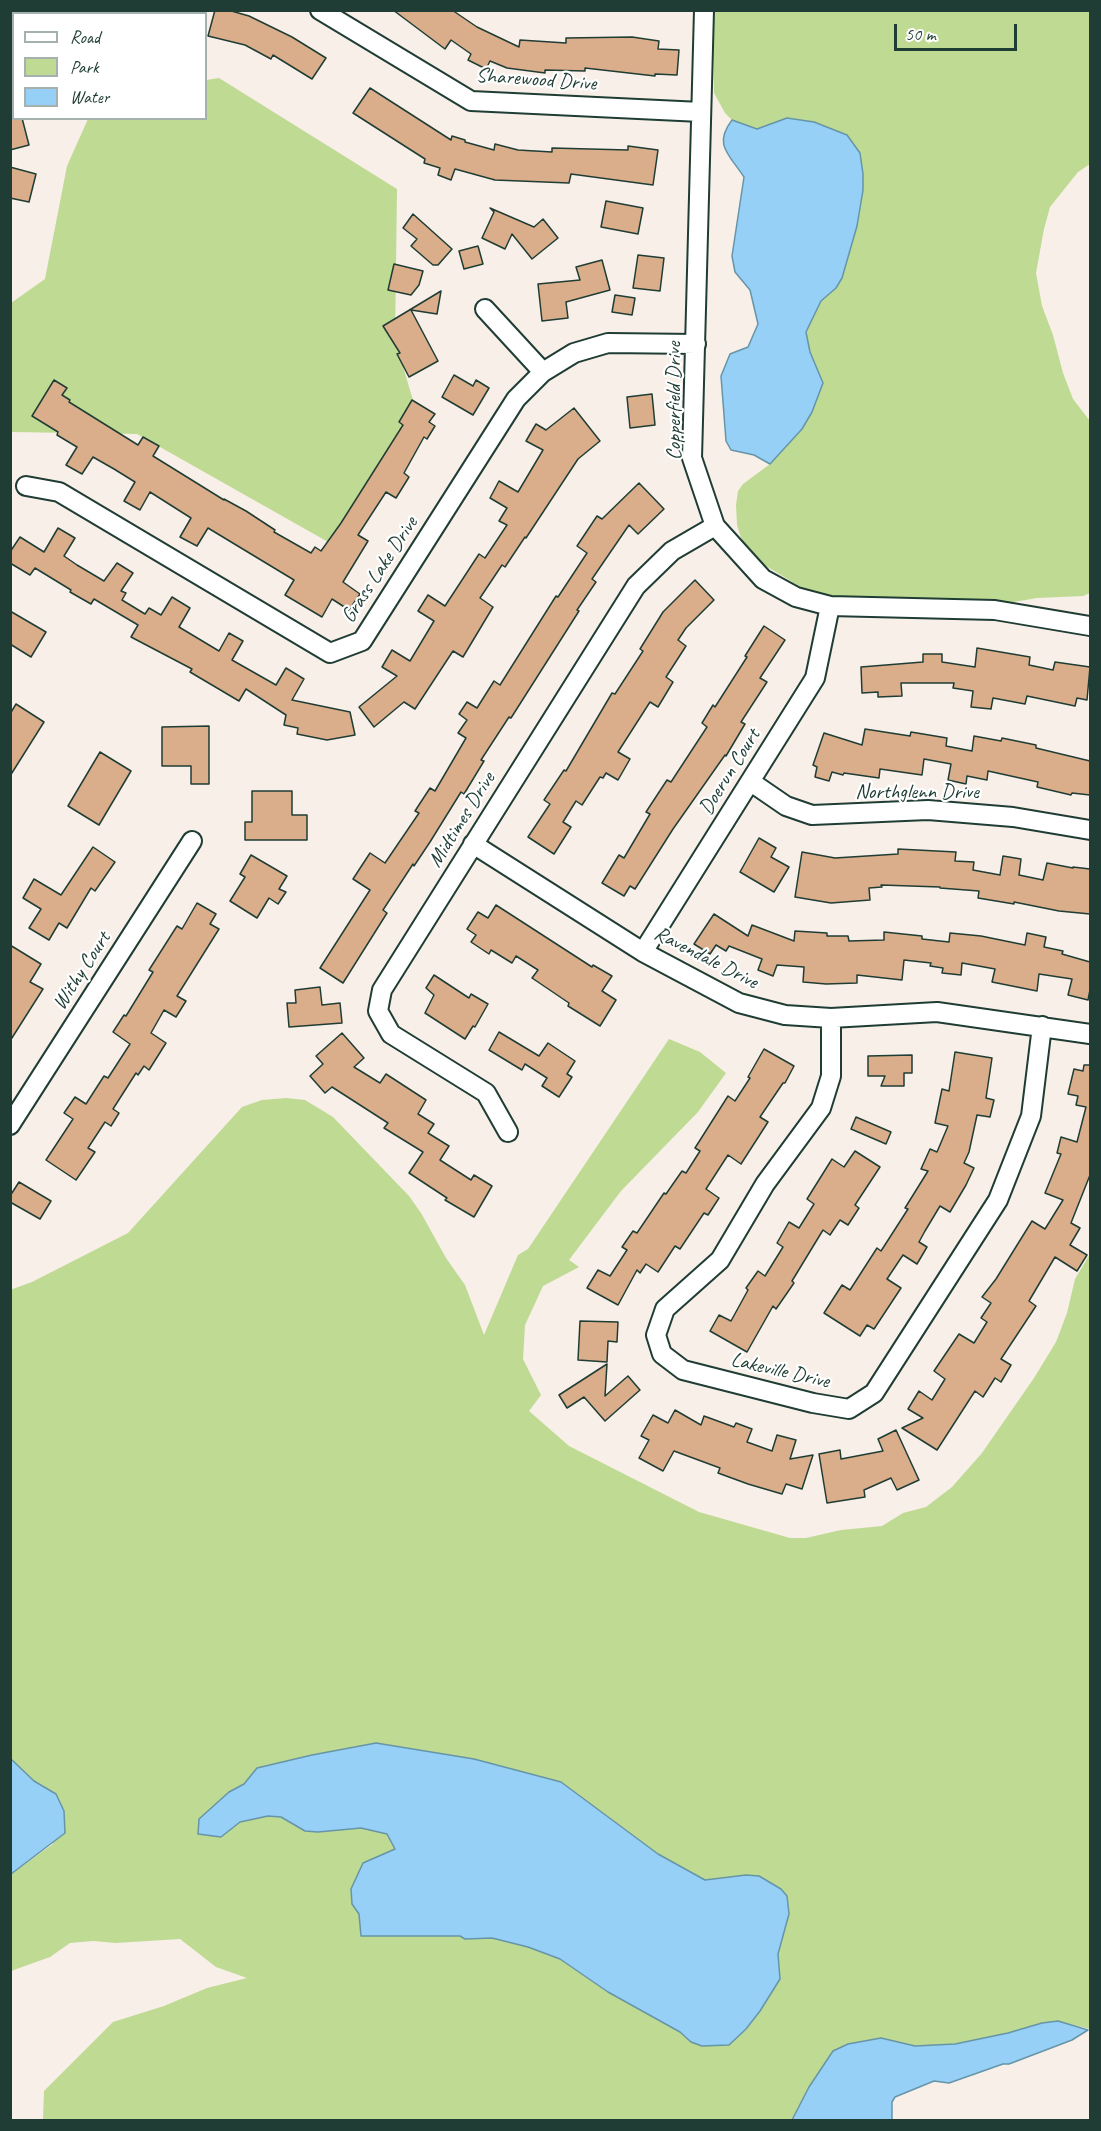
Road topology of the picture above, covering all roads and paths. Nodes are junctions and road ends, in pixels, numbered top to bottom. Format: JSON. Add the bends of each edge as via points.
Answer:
{"nodes":[{"id":1,"x":320,"y":10,"type":"edge"},
{"id":2,"x":704,"y":10,"type":"edge"},
{"id":3,"x":701,"y":112,"type":"junction"},
{"id":4,"x":485,"y":309,"type":"dead end"},
{"id":5,"x":696,"y":344,"type":"junction"},
{"id":6,"x":543,"y":372,"type":"junction"},
{"id":7,"x":26,"y":486,"type":"dead end"},
{"id":8,"x":715,"y":526,"type":"junction"},
{"id":9,"x":830,"y":606,"type":"junction"},
{"id":10,"x":1090,"y":626,"type":"edge"},
{"id":11,"x":751,"y":782,"type":"junction"},
{"id":12,"x":1090,"y":830,"type":"edge"},
{"id":13,"x":192,"y":841,"type":"dead end"},
{"id":14,"x":473,"y":844,"type":"junction"},
{"id":15,"x":643,"y":952,"type":"junction"},
{"id":16,"x":831,"y":1018,"type":"junction"},
{"id":17,"x":1042,"y":1026,"type":"junction"},
{"id":18,"x":1090,"y":1034,"type":"edge"},
{"id":19,"x":10,"y":1125,"type":"edge"},
{"id":20,"x":508,"y":1132,"type":"dead end"}],
"edges":[{"from":1,"to":3,"type":"street","name":"Sharewood Drive","via":[[471,101]]},
{"from":2,"to":3,"type":"street","name":"Copperfield Drive"},
{"from":3,"to":5,"type":"street","name":"Copperfield Drive"},
{"from":4,"to":6,"type":"street"},
{"from":5,"to":6,"type":"street","name":"Grass Lake Drive","via":[[608,343],[574,353]]},
{"from":5,"to":8,"type":"street","name":"Copperfield Drive","via":[[693,458]]},
{"from":6,"to":7,"type":"street","name":"Grass Lake Drive","via":[[516,399],[362,641],[330,653],[59,492]]},
{"from":8,"to":9,"type":"street","name":"Copperfield Drive","via":[[763,579],[796,597]]},
{"from":8,"to":14,"type":"street","name":"Midtimes Drive","via":[[672,551],[636,586]]},
{"from":9,"to":10,"type":"street","name":"Copperfield Drive","via":[[995,610]]},
{"from":9,"to":11,"type":"street","name":"Doerun Court","via":[[815,678]]},
{"from":11,"to":12,"type":"street","name":"Northglenn Drive","via":[[786,806],[812,815],[928,810],[1013,817]]},
{"from":11,"to":15,"type":"street","name":"Doerun Court"},
{"from":13,"to":19,"type":"street","name":"Withy Court"},
{"from":14,"to":15,"type":"street","name":"Ravendale Drive"},
{"from":14,"to":20,"type":"street","name":"Midtimes Drive","via":[[382,990],[378,1011],[391,1034],[486,1093]]},
{"from":15,"to":16,"type":"street","name":"Ravendale Drive","via":[[739,1004],[785,1015]]},
{"from":16,"to":17,"type":"street","name":"Ravendale Drive","via":[[936,1012]]},
{"from":16,"to":17,"type":"street","name":"Lakeville Drive","via":[[831,1076],[821,1108],[765,1184],[720,1260],[665,1309],[656,1335],[662,1354],[683,1370],[849,1409],[874,1393],[998,1200],[1031,1116]]},
{"from":17,"to":18,"type":"street","name":"Ravendale Drive"}]}
